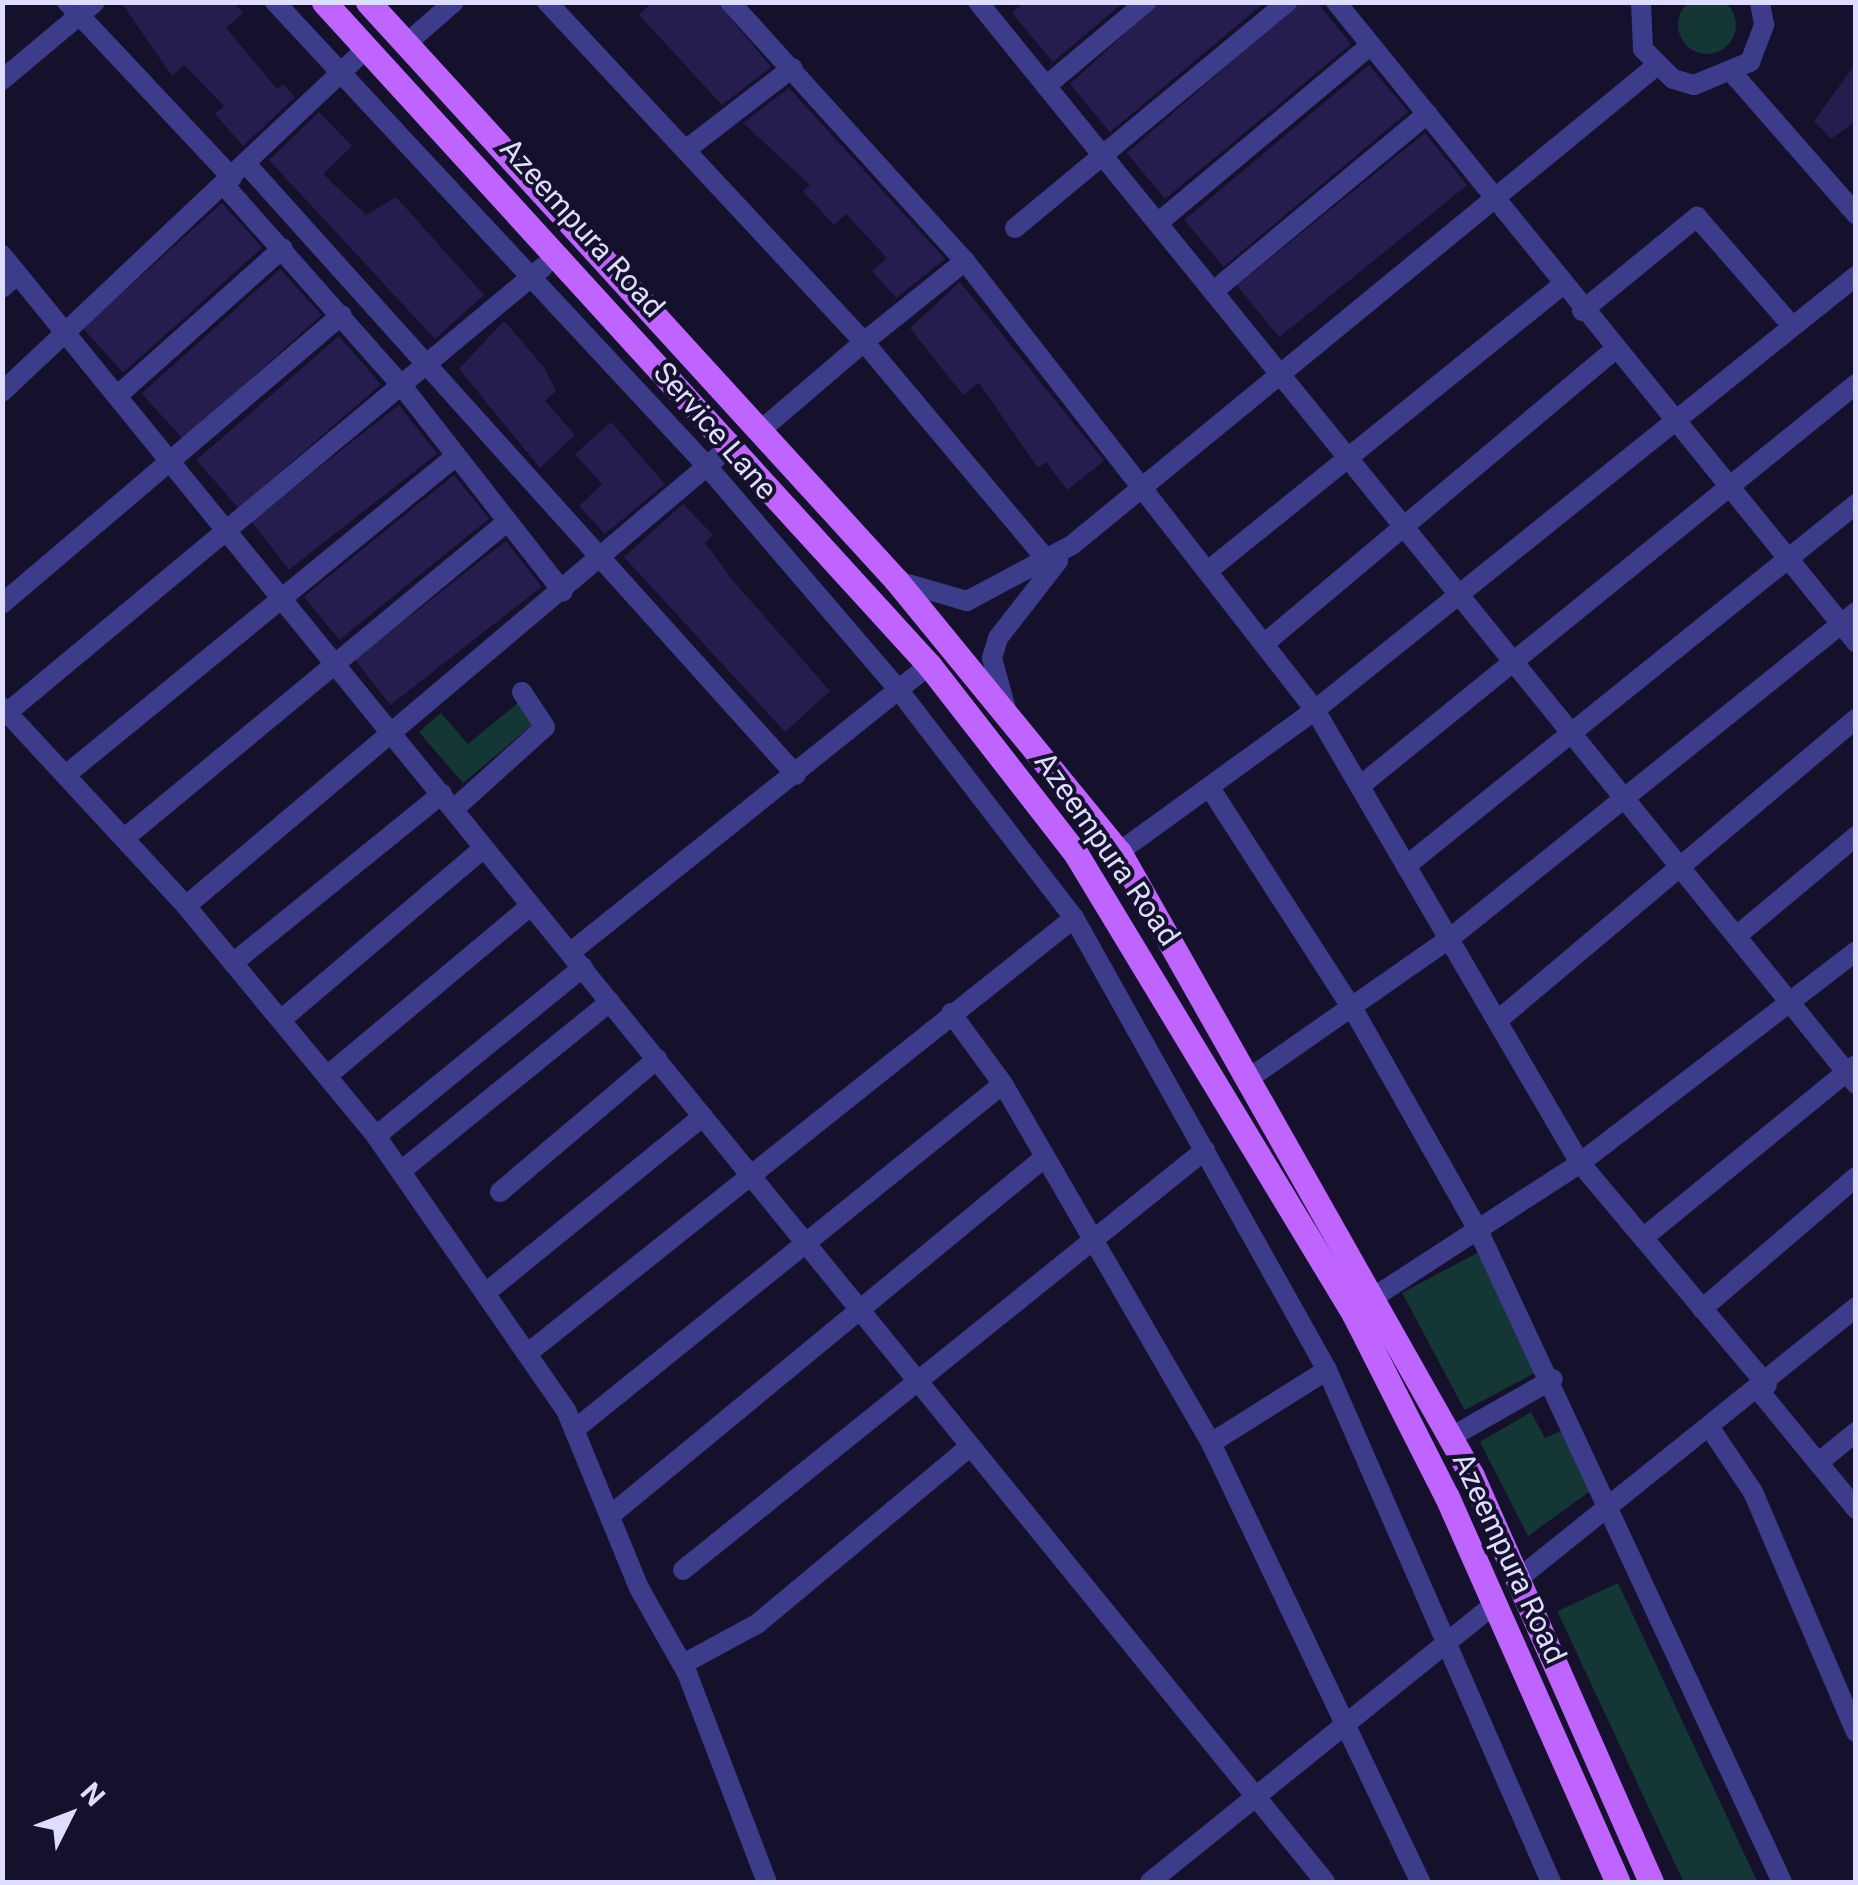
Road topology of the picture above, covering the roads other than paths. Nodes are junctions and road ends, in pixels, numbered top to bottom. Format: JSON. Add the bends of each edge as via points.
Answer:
{"nodes":[{"id":1,"x":275,"y":2,"type":"edge"},
{"id":2,"x":324,"y":2,"type":"edge"},
{"id":3,"x":368,"y":2,"type":"edge"},
{"id":4,"x":454,"y":2,"type":"edge"},
{"id":5,"x":546,"y":2,"type":"edge"},
{"id":6,"x":730,"y":2,"type":"edge"},
{"id":7,"x":1006,"y":2,"type":"edge"},
{"id":8,"x":1146,"y":2,"type":"edge"},
{"id":9,"x":1288,"y":2,"type":"edge"},
{"id":10,"x":1336,"y":2,"type":"edge"},
{"id":11,"x":1641,"y":2,"type":"edge"},
{"id":12,"x":1760,"y":2,"type":"edge"},
{"id":13,"x":1776,"y":2,"type":"edge"},
{"id":14,"x":81,"y":7,"type":"edge"},
{"id":15,"x":984,"y":9,"type":"edge"},
{"id":16,"x":1764,"y":25,"type":"junction"},
{"id":17,"x":406,"y":43,"type":"junction"},
{"id":18,"x":1371,"y":45,"type":"junction"},
{"id":19,"x":368,"y":47,"type":"junction"},
{"id":20,"x":1656,"y":66,"type":"junction"},
{"id":21,"x":792,"y":68,"type":"junction"},
{"id":22,"x":342,"y":70,"type":"junction"},
{"id":23,"x":1734,"y":76,"type":"junction"},
{"id":24,"x":2,"y":80,"type":"edge"},
{"id":25,"x":1046,"y":86,"type":"junction"},
{"id":26,"x":1427,"y":114,"type":"junction"},
{"id":27,"x":687,"y":149,"type":"junction"},
{"id":28,"x":1103,"y":154,"type":"junction"},
{"id":29,"x":235,"y":177,"type":"junction"},
{"id":30,"x":1495,"y":197,"type":"junction"},
{"id":31,"x":1856,"y":214,"type":"edge"},
{"id":32,"x":1159,"y":222,"type":"junction"},
{"id":33,"x":1016,"y":228,"type":"dead end"},
{"id":34,"x":283,"y":248,"type":"junction"},
{"id":35,"x":559,"y":251,"type":"junction"},
{"id":36,"x":2,"y":255,"type":"edge"},
{"id":37,"x":964,"y":261,"type":"junction"},
{"id":38,"x":536,"y":274,"type":"junction"},
{"id":39,"x":1856,"y":276,"type":"edge"},
{"id":40,"x":10,"y":281,"type":"edge"},
{"id":41,"x":1561,"y":286,"type":"junction"},
{"id":42,"x":1215,"y":290,"type":"junction"},
{"id":43,"x":1582,"y":310,"type":"junction"},
{"id":44,"x":342,"y":315,"type":"junction"},
{"id":45,"x":1792,"y":326,"type":"junction"},
{"id":46,"x":65,"y":332,"type":"junction"},
{"id":47,"x":864,"y":342,"type":"junction"},
{"id":48,"x":1614,"y":350,"type":"junction"},
{"id":49,"x":432,"y":366,"type":"junction"},
{"id":50,"x":1283,"y":373,"type":"junction"},
{"id":51,"x":1856,"y":384,"type":"edge"},
{"id":52,"x":402,"y":386,"type":"junction"},
{"id":53,"x":2,"y":392,"type":"edge"},
{"id":54,"x":117,"y":396,"type":"junction"},
{"id":55,"x":738,"y":404,"type":"junction"},
{"id":56,"x":1676,"y":420,"type":"junction"},
{"id":57,"x":715,"y":424,"type":"junction"},
{"id":58,"x":761,"y":430,"type":"junction"},
{"id":59,"x":734,"y":444,"type":"junction"},
{"id":60,"x":1350,"y":455,"type":"junction"},
{"id":61,"x":456,"y":456,"type":"junction"},
{"id":62,"x":169,"y":459,"type":"junction"},
{"id":63,"x":706,"y":465,"type":"junction"},
{"id":64,"x":1145,"y":486,"type":"junction"},
{"id":65,"x":1726,"y":488,"type":"junction"},
{"id":66,"x":1856,"y":504,"type":"edge"},
{"id":67,"x":506,"y":523,"type":"junction"},
{"id":68,"x":1406,"y":524,"type":"junction"},
{"id":69,"x":226,"y":530,"type":"junction"},
{"id":70,"x":604,"y":560,"type":"junction"},
{"id":71,"x":1786,"y":561,"type":"junction"},
{"id":72,"x":1050,"y":563,"type":"junction"},
{"id":73,"x":1209,"y":570,"type":"junction"},
{"id":74,"x":896,"y":580,"type":"junction"},
{"id":75,"x":563,"y":592,"type":"junction"},
{"id":76,"x":1462,"y":594,"type":"junction"},
{"id":77,"x":282,"y":598,"type":"junction"},
{"id":78,"x":2,"y":604,"type":"edge"},
{"id":79,"x":1848,"y":618,"type":"edge"},
{"id":80,"x":1856,"y":642,"type":"edge"},
{"id":81,"x":1265,"y":643,"type":"junction"},
{"id":82,"x":1516,"y":659,"type":"junction"},
{"id":83,"x":929,"y":664,"type":"junction"},
{"id":84,"x":336,"y":666,"type":"junction"},
{"id":85,"x":897,"y":688,"type":"junction"},
{"id":86,"x":522,"y":692,"type":"dead end"},
{"id":87,"x":5,"y":710,"type":"edge"},
{"id":88,"x":1006,"y":710,"type":"junction"},
{"id":89,"x":1316,"y":710,"type":"junction"},
{"id":90,"x":1856,"y":719,"type":"edge"},
{"id":91,"x":390,"y":730,"type":"junction"},
{"id":92,"x":1574,"y":731,"type":"junction"},
{"id":93,"x":66,"y":774,"type":"junction"},
{"id":94,"x":796,"y":775,"type":"junction"},
{"id":95,"x":1360,"y":786,"type":"junction"},
{"id":96,"x":1210,"y":788,"type":"junction"},
{"id":97,"x":1627,"y":796,"type":"junction"},
{"id":98,"x":448,"y":801,"type":"junction"},
{"id":99,"x":1856,"y":836,"type":"edge"},
{"id":100,"x":126,"y":838,"type":"junction"},
{"id":101,"x":484,"y":848,"type":"junction"},
{"id":102,"x":1118,"y":852,"type":"junction"},
{"id":103,"x":1684,"y":863,"type":"junction"},
{"id":104,"x":1406,"y":866,"type":"junction"},
{"id":105,"x":186,"y":906,"type":"junction"},
{"id":106,"x":530,"y":906,"type":"junction"},
{"id":107,"x":1074,"y":918,"type":"junction"},
{"id":108,"x":1739,"y":934,"type":"junction"},
{"id":109,"x":1449,"y":939,"type":"junction"},
{"id":110,"x":1856,"y":951,"type":"edge"},
{"id":111,"x":577,"y":960,"type":"junction"},
{"id":112,"x":233,"y":963,"type":"junction"},
{"id":113,"x":1793,"y":1001,"type":"junction"},
{"id":114,"x":610,"y":1002,"type":"junction"},
{"id":115,"x":1353,"y":1010,"type":"junction"},
{"id":116,"x":951,"y":1013,"type":"junction"},
{"id":117,"x":281,"y":1020,"type":"junction"},
{"id":118,"x":1497,"y":1021,"type":"junction"},
{"id":119,"x":657,"y":1059,"type":"junction"},
{"id":120,"x":1852,"y":1074,"type":"edge"},
{"id":121,"x":327,"y":1076,"type":"junction"},
{"id":122,"x":1251,"y":1078,"type":"junction"},
{"id":123,"x":1003,"y":1084,"type":"junction"},
{"id":124,"x":703,"y":1116,"type":"junction"},
{"id":125,"x":376,"y":1136,"type":"junction"},
{"id":126,"x":1205,"y":1150,"type":"junction"},
{"id":127,"x":1045,"y":1157,"type":"junction"},
{"id":128,"x":1580,"y":1163,"type":"junction"},
{"id":129,"x":401,"y":1171,"type":"junction"},
{"id":130,"x":751,"y":1175,"type":"junction"},
{"id":131,"x":1856,"y":1177,"type":"edge"},
{"id":132,"x":500,"y":1192,"type":"dead end"},
{"id":133,"x":1479,"y":1232,"type":"junction"},
{"id":134,"x":1643,"y":1238,"type":"junction"},
{"id":135,"x":1093,"y":1241,"type":"junction"},
{"id":136,"x":804,"y":1242,"type":"junction"},
{"id":137,"x":488,"y":1291,"type":"junction"},
{"id":138,"x":1374,"y":1297,"type":"junction"},
{"id":139,"x":1856,"y":1307,"type":"edge"},
{"id":140,"x":1702,"y":1308,"type":"junction"},
{"id":141,"x":860,"y":1309,"type":"junction"},
{"id":142,"x":528,"y":1353,"type":"junction"},
{"id":143,"x":1326,"y":1370,"type":"junction"},
{"id":144,"x":1553,"y":1378,"type":"junction"},
{"id":145,"x":917,"y":1380,"type":"junction"},
{"id":146,"x":1764,"y":1389,"type":"junction"},
{"id":147,"x":1710,"y":1428,"type":"junction"},
{"id":148,"x":574,"y":1430,"type":"junction"},
{"id":149,"x":1856,"y":1432,"type":"edge"},
{"id":150,"x":1451,"y":1437,"type":"junction"},
{"id":151,"x":1211,"y":1443,"type":"junction"},
{"id":152,"x":971,"y":1446,"type":"junction"},
{"id":153,"x":1818,"y":1463,"type":"junction"},
{"id":154,"x":1608,"y":1505,"type":"junction"},
{"id":155,"x":1856,"y":1509,"type":"edge"},
{"id":156,"x":612,"y":1514,"type":"junction"},
{"id":157,"x":683,"y":1570,"type":"dead end"},
{"id":158,"x":1518,"y":1579,"type":"junction"},
{"id":159,"x":1496,"y":1604,"type":"junction"},
{"id":160,"x":1448,"y":1647,"type":"junction"},
{"id":161,"x":682,"y":1664,"type":"junction"},
{"id":162,"x":1351,"y":1724,"type":"junction"},
{"id":163,"x":1856,"y":1732,"type":"edge"},
{"id":164,"x":1258,"y":1798,"type":"junction"},
{"id":165,"x":1630,"y":1835,"type":"junction"},
{"id":166,"x":1602,"y":1843,"type":"junction"},
{"id":167,"x":767,"y":1882,"type":"edge"},
{"id":168,"x":1150,"y":1882,"type":"edge"},
{"id":169,"x":1325,"y":1882,"type":"edge"},
{"id":170,"x":1420,"y":1882,"type":"edge"},
{"id":171,"x":1551,"y":1882,"type":"edge"},
{"id":172,"x":1618,"y":1882,"type":"edge"},
{"id":173,"x":1651,"y":1882,"type":"edge"},
{"id":174,"x":1782,"y":1882,"type":"edge"}],
"edges":[{"from":1,"to":22,"type":"street","name":"Service Lane"},
{"from":2,"to":19,"type":"main road","name":"Azeempura Road"},
{"from":3,"to":17,"type":"main road","name":"Azeempura Road"},
{"from":4,"to":17,"type":"street"},
{"from":5,"to":27,"type":"street"},
{"from":6,"to":21,"type":"street"},
{"from":7,"to":15,"type":"street"},
{"from":8,"to":25,"type":"street"},
{"from":9,"to":28,"type":"street"},
{"from":10,"to":18,"type":"street"},
{"from":11,"to":20,"type":"street","via":[[1638,28]]},
{"from":12,"to":16,"type":"street"},
{"from":13,"to":16,"type":"street"},
{"from":14,"to":24,"type":"street"},
{"from":14,"to":29,"type":"street"},
{"from":15,"to":25,"type":"street"},
{"from":16,"to":23,"type":"street"},
{"from":17,"to":55,"type":"main road","name":"Azeempura Road"},
{"from":18,"to":26,"type":"street"},
{"from":18,"to":32,"type":"street"},
{"from":19,"to":22,"type":"street"},
{"from":19,"to":35,"type":"main road","name":"Azeempura Road"},
{"from":20,"to":23,"type":"street","via":[[1694,85]]},
{"from":20,"to":30,"type":"street"},
{"from":21,"to":27,"type":"street"},
{"from":21,"to":37,"type":"street"},
{"from":22,"to":29,"type":"street"},
{"from":22,"to":38,"type":"street","name":"Service Lane"},
{"from":23,"to":31,"type":"street"},
{"from":25,"to":28,"type":"street"},
{"from":26,"to":30,"type":"street"},
{"from":26,"to":42,"type":"street"},
{"from":27,"to":47,"type":"street"},
{"from":28,"to":32,"type":"street"},
{"from":28,"to":33,"type":"street"},
{"from":29,"to":34,"type":"street"},
{"from":29,"to":46,"type":"street"},
{"from":29,"to":49,"type":"street"},
{"from":30,"to":41,"type":"street"},
{"from":30,"to":50,"type":"street"},
{"from":32,"to":42,"type":"street"},
{"from":34,"to":44,"type":"street"},
{"from":34,"to":54,"type":"street"},
{"from":35,"to":38,"type":"street"},
{"from":35,"to":57,"type":"main road","name":"Azeempura Road"},
{"from":36,"to":40,"type":"street"},
{"from":37,"to":47,"type":"street"},
{"from":37,"to":64,"type":"street"},
{"from":38,"to":49,"type":"street"},
{"from":38,"to":63,"type":"street","name":"Service Lane"},
{"from":39,"to":45,"type":"street"},
{"from":40,"to":46,"type":"street"},
{"from":41,"to":43,"type":"street"},
{"from":41,"to":60,"type":"street"},
{"from":42,"to":50,"type":"street"},
{"from":43,"to":45,"type":"street","via":[[1697,217]]},
{"from":43,"to":48,"type":"street"},
{"from":44,"to":52,"type":"street"},
{"from":44,"to":62,"type":"street"},
{"from":45,"to":56,"type":"street"},
{"from":46,"to":53,"type":"street"},
{"from":46,"to":54,"type":"street"},
{"from":47,"to":58,"type":"street"},
{"from":47,"to":72,"type":"street"},
{"from":48,"to":56,"type":"street"},
{"from":48,"to":68,"type":"street"},
{"from":49,"to":52,"type":"street"},
{"from":49,"to":70,"type":"street"},
{"from":50,"to":60,"type":"street"},
{"from":50,"to":64,"type":"street"},
{"from":51,"to":65,"type":"street"},
{"from":52,"to":61,"type":"street"},
{"from":52,"to":69,"type":"street"},
{"from":54,"to":62,"type":"street"},
{"from":55,"to":57,"type":"main road"},
{"from":55,"to":58,"type":"main road","name":"Azeempura Road"},
{"from":56,"to":65,"type":"street"},
{"from":56,"to":76,"type":"street"},
{"from":57,"to":59,"type":"main road","name":"Azeempura Road"},
{"from":58,"to":74,"type":"main road","name":"Azeempura Road"},
{"from":59,"to":63,"type":"street"},
{"from":59,"to":83,"type":"main road","name":"Azeempura Road"},
{"from":60,"to":68,"type":"street"},
{"from":60,"to":73,"type":"street"},
{"from":61,"to":67,"type":"street"},
{"from":61,"to":77,"type":"street"},
{"from":62,"to":69,"type":"street"},
{"from":62,"to":78,"type":"street"},
{"from":63,"to":70,"type":"street"},
{"from":63,"to":85,"type":"street","name":"Service Lane"},
{"from":64,"to":72,"type":"street"},
{"from":64,"to":73,"type":"street"},
{"from":65,"to":71,"type":"street"},
{"from":65,"to":82,"type":"street"},
{"from":66,"to":71,"type":"street"},
{"from":67,"to":75,"type":"street"},
{"from":67,"to":84,"type":"street"},
{"from":68,"to":76,"type":"street"},
{"from":68,"to":81,"type":"street"},
{"from":69,"to":77,"type":"street"},
{"from":69,"to":87,"type":"street"},
{"from":70,"to":75,"type":"street"},
{"from":70,"to":94,"type":"street"},
{"from":71,"to":79,"type":"street"},
{"from":71,"to":92,"type":"street"},
{"from":72,"to":74,"type":"street","via":[[967,602]]},
{"from":72,"to":88,"type":"street","via":[[998,638],[992,658]]},
{"from":73,"to":81,"type":"street"},
{"from":74,"to":88,"type":"main road","name":"Azeempura Road"},
{"from":75,"to":91,"type":"street"},
{"from":76,"to":82,"type":"street"},
{"from":76,"to":89,"type":"street"},
{"from":77,"to":84,"type":"street"},
{"from":77,"to":93,"type":"street"},
{"from":79,"to":80,"type":"street"},
{"from":79,"to":97,"type":"street"},
{"from":81,"to":89,"type":"street"},
{"from":82,"to":92,"type":"street"},
{"from":82,"to":95,"type":"street"},
{"from":83,"to":85,"type":"street"},
{"from":83,"to":159,"type":"main road","name":"Azeempura Road","via":[[1149,962],[1354,1314]]},
{"from":84,"to":91,"type":"street"},
{"from":84,"to":100,"type":"street"},
{"from":85,"to":94,"type":"street"},
{"from":85,"to":107,"type":"street","name":"Service Lane"},
{"from":86,"to":98,"type":"street","via":[[546,727]]},
{"from":87,"to":93,"type":"street"},
{"from":88,"to":102,"type":"main road","name":"Azeempura Road"},
{"from":89,"to":95,"type":"street"},
{"from":89,"to":96,"type":"street"},
{"from":90,"to":103,"type":"street"},
{"from":91,"to":98,"type":"street"},
{"from":91,"to":105,"type":"street"},
{"from":92,"to":97,"type":"street"},
{"from":92,"to":104,"type":"street"},
{"from":93,"to":100,"type":"street"},
{"from":94,"to":111,"type":"street"},
{"from":95,"to":104,"type":"street"},
{"from":96,"to":102,"type":"street"},
{"from":96,"to":115,"type":"street"},
{"from":97,"to":103,"type":"street"},
{"from":97,"to":109,"type":"street"},
{"from":98,"to":101,"type":"street"},
{"from":98,"to":112,"type":"street"},
{"from":99,"to":108,"type":"street"},
{"from":100,"to":105,"type":"street"},
{"from":101,"to":106,"type":"street"},
{"from":101,"to":117,"type":"street"},
{"from":102,"to":122,"type":"main road","name":"Azeempura Road"},
{"from":103,"to":108,"type":"street"},
{"from":103,"to":118,"type":"street"},
{"from":104,"to":109,"type":"street"},
{"from":105,"to":112,"type":"street"},
{"from":106,"to":111,"type":"street"},
{"from":106,"to":121,"type":"street"},
{"from":107,"to":116,"type":"street"},
{"from":107,"to":126,"type":"street","name":"Service Lane"},
{"from":108,"to":113,"type":"street"},
{"from":109,"to":115,"type":"street"},
{"from":109,"to":118,"type":"street"},
{"from":110,"to":113,"type":"street"},
{"from":111,"to":114,"type":"street"},
{"from":111,"to":125,"type":"street"},
{"from":112,"to":117,"type":"street"},
{"from":113,"to":120,"type":"street"},
{"from":113,"to":128,"type":"street"},
{"from":114,"to":119,"type":"street"},
{"from":114,"to":129,"type":"street"},
{"from":115,"to":122,"type":"street"},
{"from":115,"to":133,"type":"street"},
{"from":116,"to":123,"type":"street"},
{"from":116,"to":130,"type":"street"},
{"from":117,"to":121,"type":"street"},
{"from":118,"to":128,"type":"street"},
{"from":119,"to":124,"type":"street"},
{"from":119,"to":132,"type":"street"},
{"from":120,"to":134,"type":"street"},
{"from":121,"to":125,"type":"street"},
{"from":122,"to":138,"type":"main road","name":"Azeempura Road"},
{"from":123,"to":127,"type":"street"},
{"from":123,"to":136,"type":"street"},
{"from":124,"to":130,"type":"street"},
{"from":124,"to":137,"type":"street"},
{"from":125,"to":129,"type":"street"},
{"from":126,"to":135,"type":"street"},
{"from":126,"to":143,"type":"street","name":"Service Lane"},
{"from":127,"to":135,"type":"street"},
{"from":127,"to":141,"type":"street"},
{"from":128,"to":133,"type":"street"},
{"from":128,"to":134,"type":"street"},
{"from":129,"to":137,"type":"street"},
{"from":130,"to":136,"type":"street"},
{"from":130,"to":142,"type":"street"},
{"from":131,"to":140,"type":"street"},
{"from":133,"to":138,"type":"street"},
{"from":133,"to":144,"type":"street"},
{"from":134,"to":140,"type":"street"},
{"from":135,"to":145,"type":"street"},
{"from":135,"to":151,"type":"street"},
{"from":136,"to":141,"type":"street"},
{"from":136,"to":148,"type":"street"},
{"from":137,"to":142,"type":"street"},
{"from":138,"to":150,"type":"main road","name":"Azeempura Road"},
{"from":139,"to":146,"type":"street"},
{"from":140,"to":146,"type":"street"},
{"from":141,"to":145,"type":"street"},
{"from":141,"to":156,"type":"street"},
{"from":142,"to":148,"type":"street"},
{"from":143,"to":151,"type":"street"},
{"from":143,"to":160,"type":"street","name":"Service Lane"},
{"from":144,"to":150,"type":"street"},
{"from":144,"to":154,"type":"street"},
{"from":145,"to":152,"type":"street"},
{"from":145,"to":157,"type":"street"},
{"from":146,"to":147,"type":"street"},
{"from":146,"to":153,"type":"street"},
{"from":147,"to":154,"type":"street"},
{"from":147,"to":163,"type":"street","via":[[1753,1492]]},
{"from":148,"to":156,"type":"street"},
{"from":149,"to":153,"type":"street"},
{"from":150,"to":158,"type":"main road","name":"Azeempura Road"},
{"from":151,"to":162,"type":"street"},
{"from":152,"to":161,"type":"street","via":[[757,1624]]},
{"from":152,"to":164,"type":"street"},
{"from":153,"to":155,"type":"street"},
{"from":154,"to":158,"type":"street"},
{"from":154,"to":174,"type":"street"},
{"from":156,"to":161,"type":"street","via":[[639,1588]]},
{"from":158,"to":165,"type":"main road","name":"Azeempura Road"},
{"from":159,"to":160,"type":"street"},
{"from":159,"to":166,"type":"main road","name":"Azeempura Road"},
{"from":160,"to":162,"type":"street"},
{"from":160,"to":171,"type":"street","name":"Service Lane"},
{"from":161,"to":167,"type":"street"},
{"from":162,"to":164,"type":"street"},
{"from":162,"to":170,"type":"street"},
{"from":164,"to":168,"type":"street"},
{"from":164,"to":169,"type":"street"},
{"from":165,"to":166,"type":"main road"},
{"from":165,"to":173,"type":"main road","name":"Azeempura Road"},
{"from":166,"to":172,"type":"main road","name":"Azeempura Road"}]}
